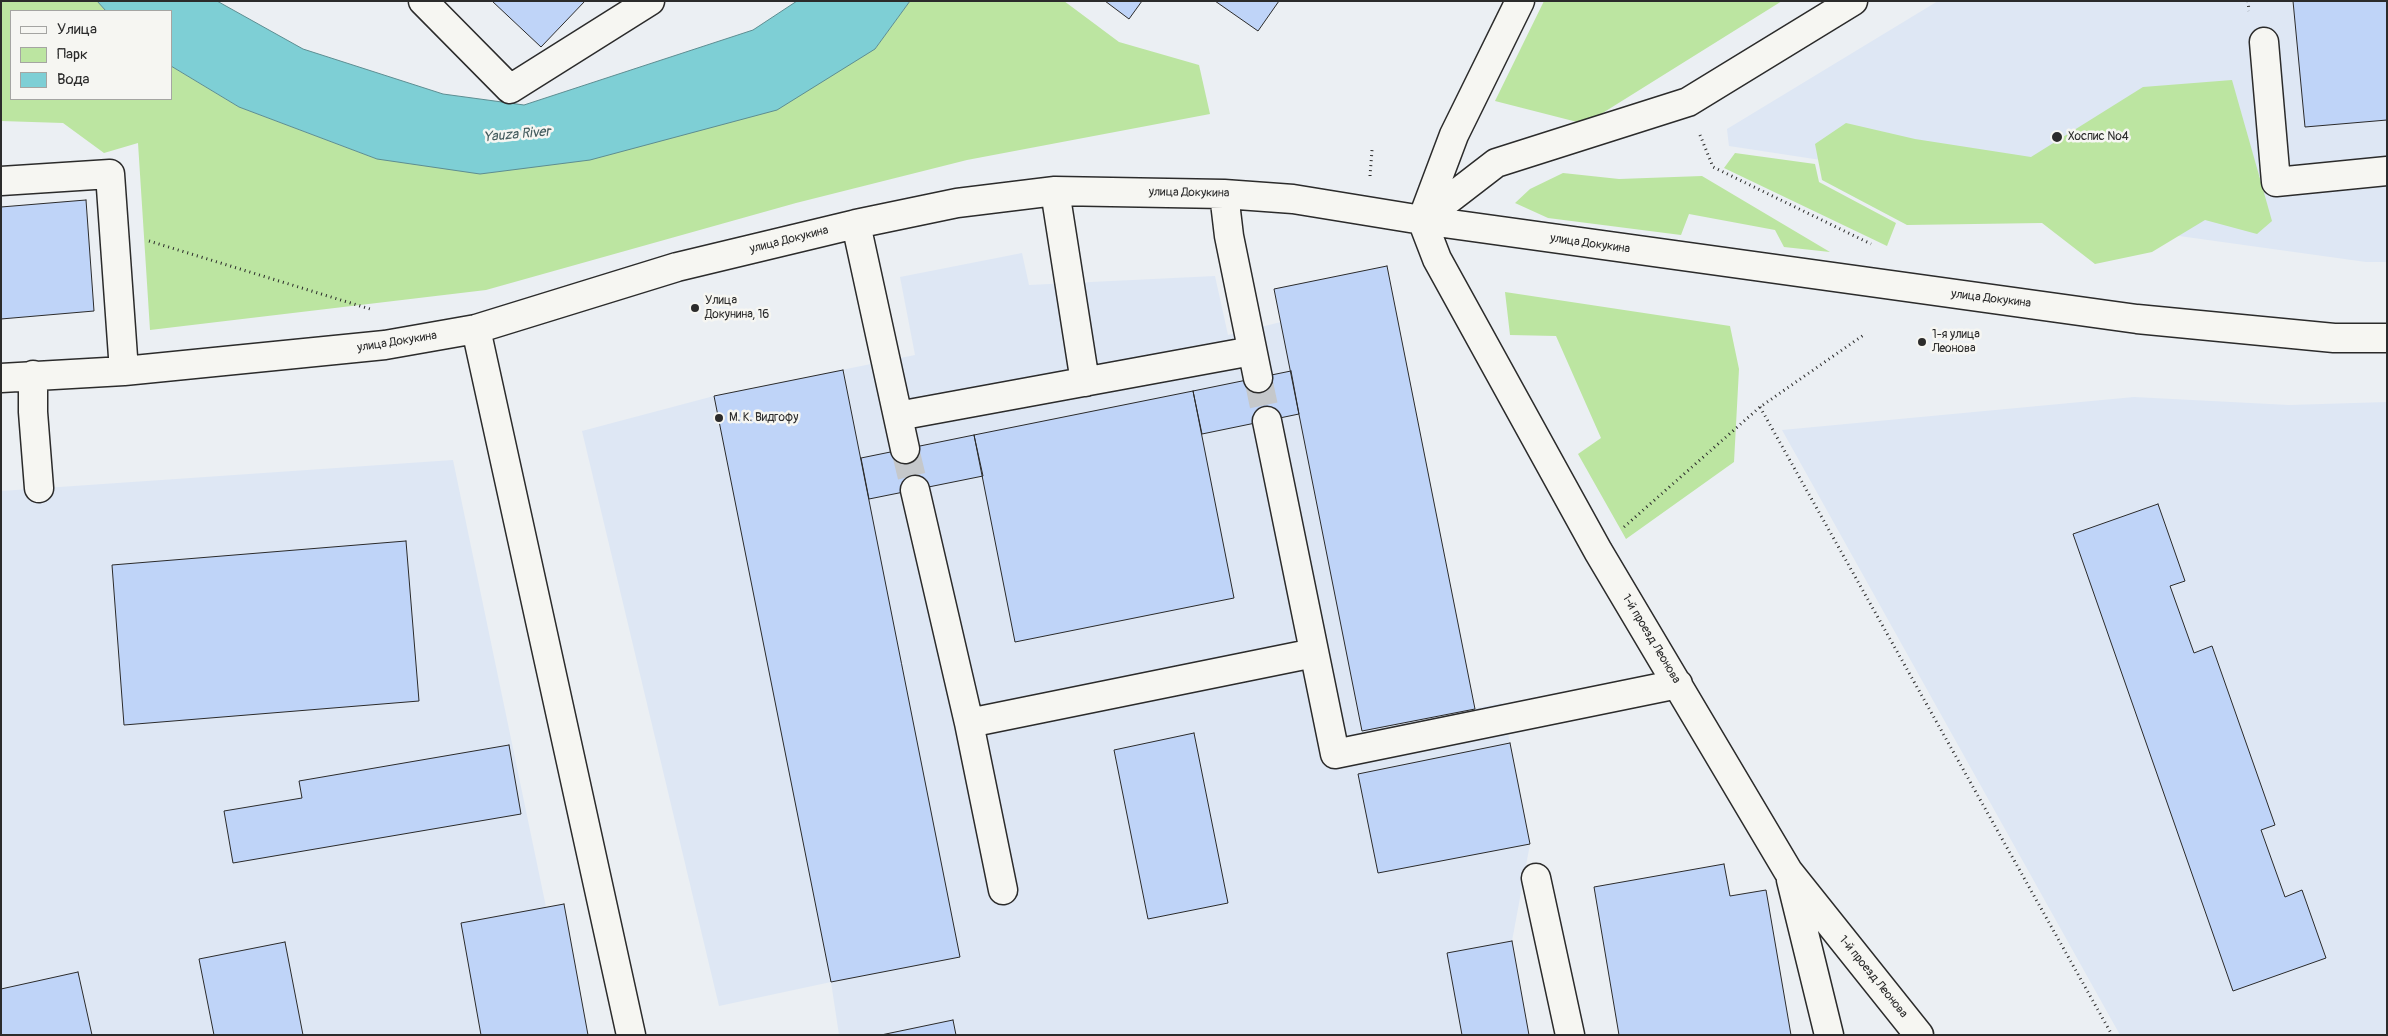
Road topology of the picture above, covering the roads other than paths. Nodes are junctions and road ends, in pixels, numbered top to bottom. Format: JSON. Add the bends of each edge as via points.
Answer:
{"nodes":[{"id":1,"x":423,"y":1,"type":"edge"},
{"id":2,"x":650,"y":1,"type":"edge"},
{"id":3,"x":1520,"y":1,"type":"edge"},
{"id":4,"x":1853,"y":1,"type":"edge"},
{"id":5,"x":2264,"y":42,"type":"dead end"},
{"id":6,"x":2387,"y":171,"type":"edge"},
{"id":7,"x":1,"y":181,"type":"edge"},
{"id":8,"x":1055,"y":191,"type":"junction"},
{"id":9,"x":1224,"y":194,"type":"junction"},
{"id":10,"x":1422,"y":220,"type":"junction"},
{"id":11,"x":856,"y":224,"type":"junction"},
{"id":12,"x":476,"y":329,"type":"junction"},
{"id":13,"x":2387,"y":338,"type":"edge"},
{"id":14,"x":1252,"y":351,"type":"junction"},
{"id":15,"x":124,"y":371,"type":"junction"},
{"id":16,"x":33,"y":375,"type":"junction"},
{"id":17,"x":1,"y":378,"type":"edge"},
{"id":18,"x":1258,"y":378,"type":"tunnel mouth"},
{"id":19,"x":1084,"y":382,"type":"junction"},
{"id":20,"x":898,"y":416,"type":"junction"},
{"id":21,"x":1267,"y":421,"type":"tunnel mouth"},
{"id":22,"x":905,"y":449,"type":"tunnel mouth"},
{"id":23,"x":39,"y":488,"type":"dead end"},
{"id":24,"x":915,"y":490,"type":"tunnel mouth"},
{"id":25,"x":1314,"y":653,"type":"junction"},
{"id":26,"x":1678,"y":684,"type":"junction"},
{"id":27,"x":969,"y":723,"type":"junction"},
{"id":28,"x":1788,"y":871,"type":"junction"},
{"id":29,"x":1536,"y":878,"type":"dead end"},
{"id":30,"x":1003,"y":890,"type":"dead end"},
{"id":31,"x":631,"y":1035,"type":"edge"},
{"id":32,"x":1570,"y":1035,"type":"edge"},
{"id":33,"x":1829,"y":1035,"type":"edge"},
{"id":34,"x":1919,"y":1035,"type":"edge"}],
"edges":[{"from":1,"to":2,"type":"street","via":[[510,89]]},
{"from":3,"to":10,"type":"street","via":[[1454,135]]},
{"from":4,"to":10,"type":"street","via":[[1688,102],[1496,163]]},
{"from":5,"to":6,"type":"street","via":[[2276,182]]},
{"from":7,"to":15,"type":"street","via":[[110,174]]},
{"from":8,"to":9,"type":"street","name":"улица Докукина"},
{"from":8,"to":11,"type":"street","name":"улица Докукина","via":[[957,204]]},
{"from":8,"to":19,"type":"street"},
{"from":9,"to":10,"type":"street","name":"улица Докукина","via":[[1293,198]]},
{"from":9,"to":14,"type":"street"},
{"from":10,"to":13,"type":"street","name":"улица Докукина","via":[[2137,319],[2334,338]]},
{"from":10,"to":26,"type":"street","name":"1-й проезд Леонова","via":[[1437,259],[1598,550]]},
{"from":11,"to":12,"type":"street","name":"улица Докукина","via":[[677,267]]},
{"from":11,"to":20,"type":"street"},
{"from":12,"to":15,"type":"street","name":"улица Докукина","via":[[385,345]]},
{"from":12,"to":31,"type":"street"},
{"from":14,"to":18,"type":"street"},
{"from":14,"to":19,"type":"street"},
{"from":15,"to":16,"type":"street","name":"улица Докукина"},
{"from":16,"to":17,"type":"street","name":"улица Докукина"},
{"from":16,"to":23,"type":"street"},
{"from":19,"to":20,"type":"street"},
{"from":20,"to":22,"type":"street"},
{"from":21,"to":25,"type":"street"},
{"from":24,"to":27,"type":"street"},
{"from":25,"to":26,"type":"street","via":[[1335,754]]},
{"from":25,"to":27,"type":"street"},
{"from":26,"to":28,"type":"street","name":"1-й проезд Леонова"},
{"from":27,"to":30,"type":"street"},
{"from":28,"to":33,"type":"street"},
{"from":28,"to":34,"type":"street","name":"1-й проезд Леонова"},
{"from":29,"to":32,"type":"street"}]}
